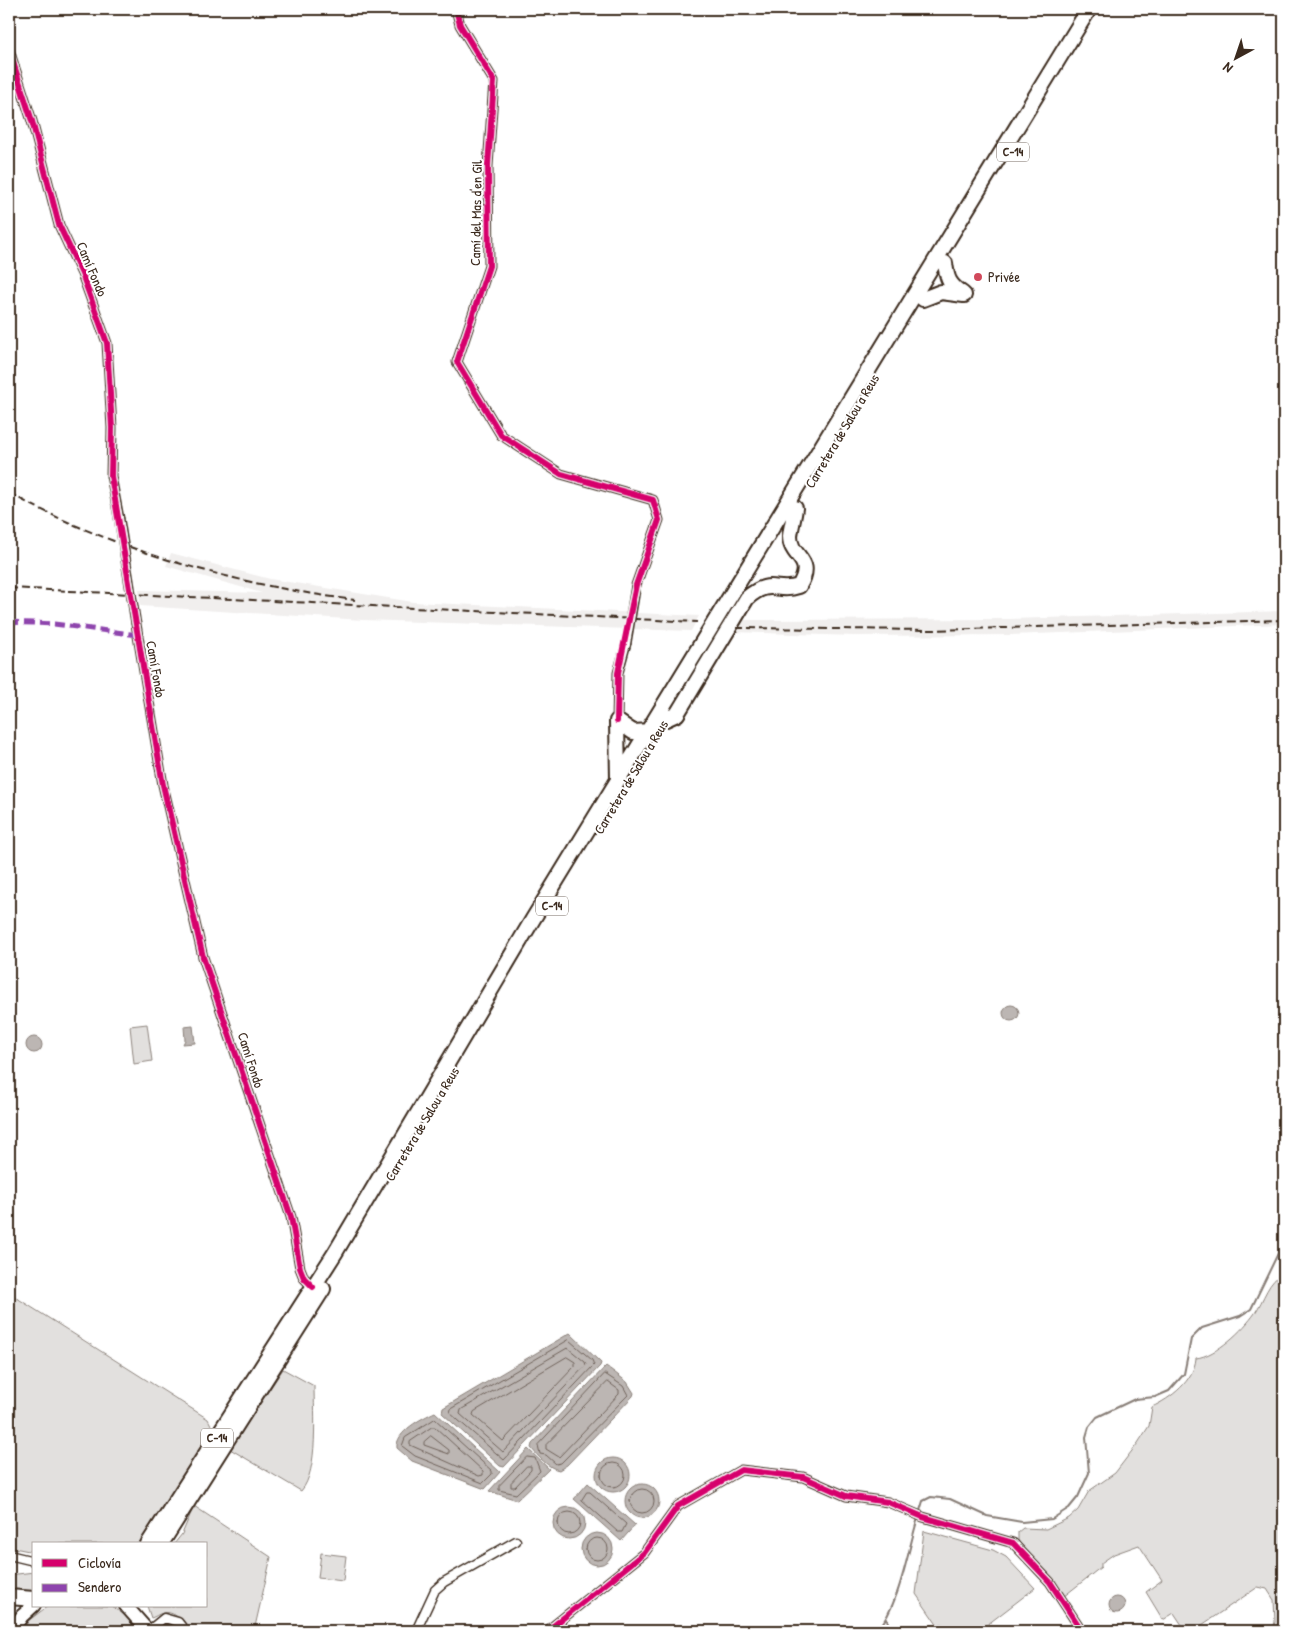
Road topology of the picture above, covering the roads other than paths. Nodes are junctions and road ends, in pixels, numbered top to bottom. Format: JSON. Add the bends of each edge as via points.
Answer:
{"nodes":[{"id":1,"x":456,"y":9,"type":"edge"},
{"id":2,"x":1089,"y":9,"type":"edge"},
{"id":3,"x":1100,"y":9,"type":"edge"},
{"id":4,"x":9,"y":50,"type":"edge"},
{"id":5,"x":945,"y":262,"type":"junction"},
{"id":6,"x":923,"y":298,"type":"junction"},
{"id":7,"x":795,"y":508,"type":"junction"},
{"id":8,"x":666,"y":720,"type":"junction"},
{"id":9,"x":618,"y":721,"type":"junction"},
{"id":10,"x":650,"y":731,"type":"junction"},
{"id":11,"x":618,"y":781,"type":"junction"},
{"id":12,"x":313,"y":1287,"type":"junction"},
{"id":13,"x":516,"y":1541,"type":"dead end"},
{"id":14,"x":149,"y":1542,"type":"edge"},
{"id":15,"x":162,"y":1542,"type":"edge"},
{"id":16,"x":9,"y":1555,"type":"edge"},
{"id":17,"x":32,"y":1561,"type":"edge"},
{"id":18,"x":9,"y":1597,"type":"edge"},
{"id":19,"x":32,"y":1599,"type":"edge"},
{"id":20,"x":32,"y":1607,"type":"edge"},
{"id":21,"x":136,"y":1611,"type":"edge"},
{"id":22,"x":9,"y":1628,"type":"edge"},
{"id":23,"x":11,"y":1631,"type":"edge"},
{"id":24,"x":16,"y":1631,"type":"edge"},
{"id":25,"x":148,"y":1631,"type":"edge"},
{"id":26,"x":185,"y":1631,"type":"edge"},
{"id":27,"x":416,"y":1631,"type":"edge"},
{"id":28,"x":547,"y":1631,"type":"edge"},
{"id":29,"x":1082,"y":1631,"type":"edge"}],
"edges":[{"from":1,"to":9,"type":"street","name":"Camí del Mas d'en Gil","bridge":true,"via":[[460,25],[494,81],[488,166],[490,266],[457,362],[501,435],[561,474],[653,500],[659,520],[636,585],[618,673]]},
{"from":2,"to":10,"type":"highway","number":"C-14"},
{"from":3,"to":5,"type":"highway","name":"Carretera de Salou a Reus","number":"C-14"},
{"from":4,"to":12,"type":"street","name":"Camí Fondo","bridge":true,"via":[[32,121],[59,225],[82,274],[107,343],[111,476],[163,785],[204,957],[291,1216],[300,1268]]},
{"from":5,"to":6,"type":"highway","name":"Carretera de Salou a Reus","number":"C-14"},
{"from":5,"to":6,"type":"highway","via":[[950,285],[964,295],[941,292]]},
{"from":6,"to":7,"type":"highway","name":"Carretera de Salou a Reus","number":"C-14"},
{"from":7,"to":8,"type":"highway","name":"Carretera de Salou a Reus","number":"C-14"},
{"from":7,"to":8,"type":"highway","via":[[790,537],[806,566],[806,575],[799,586],[788,590],[774,585],[759,588],[747,598],[677,714]]},
{"from":8,"to":15,"type":"highway","name":"Carretera de Salou a Reus","number":"C-14","via":[[343,1257]]},
{"from":9,"to":10,"type":"highway","via":[[633,732]]},
{"from":9,"to":11,"type":"highway"},
{"from":10,"to":11,"type":"highway","number":"C-14"},
{"from":11,"to":12,"type":"highway","number":"C-14"},
{"from":12,"to":14,"type":"highway","number":"C-14"},
{"from":13,"to":27,"type":"street","via":[[435,1590]]},
{"from":16,"to":17,"type":"street"},
{"from":18,"to":19,"type":"highway"},
{"from":20,"to":23,"type":"main road","bridge":true},
{"from":21,"to":25,"type":"main road"},
{"from":22,"to":24,"type":"highway"},
{"from":25,"to":26,"type":"street","via":[[164,1618],[178,1622]]},
{"from":28,"to":29,"type":"street","via":[[644,1553],[678,1506],[741,1470],[803,1477],[846,1496],[888,1502],[1013,1543],[1050,1582]]}]}
